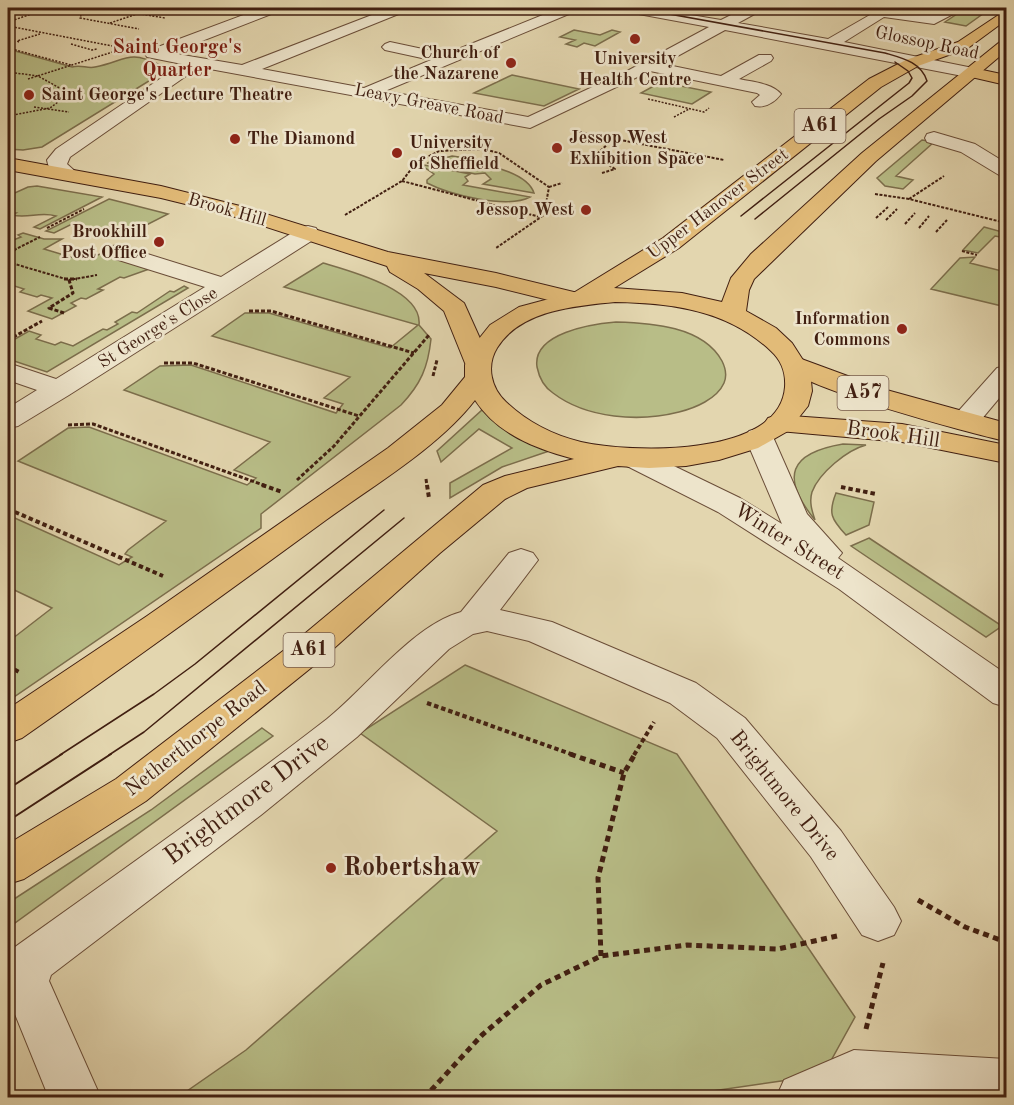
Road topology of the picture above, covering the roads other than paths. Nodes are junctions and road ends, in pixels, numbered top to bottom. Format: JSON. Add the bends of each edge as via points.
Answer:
{"nodes":[{"id":1,"x":274,"y":8,"type":"edge"},
{"id":2,"x":401,"y":8,"type":"edge"},
{"id":3,"x":571,"y":8,"type":"edge"},
{"id":4,"x":628,"y":8,"type":"edge"},
{"id":5,"x":755,"y":8,"type":"edge"},
{"id":6,"x":954,"y":8,"type":"edge"},
{"id":7,"x":1006,"y":14,"type":"edge"},
{"id":8,"x":723,"y":26,"type":"junction"},
{"id":9,"x":831,"y":44,"type":"junction"},
{"id":10,"x":1006,"y":44,"type":"edge"},
{"id":11,"x":390,"y":47,"type":"dead end"},
{"id":12,"x":765,"y":57,"type":"dead end"},
{"id":13,"x":443,"y":61,"type":"junction"},
{"id":14,"x":916,"y":61,"type":"junction"},
{"id":15,"x":194,"y":63,"type":"junction"},
{"id":16,"x":647,"y":66,"type":"junction"},
{"id":17,"x":242,"y":71,"type":"junction"},
{"id":18,"x":973,"y":73,"type":"junction"},
{"id":19,"x":1006,"y":80,"type":"edge"},
{"id":20,"x":722,"y":82,"type":"junction"},
{"id":21,"x":368,"y":92,"type":"junction"},
{"id":22,"x":761,"y":102,"type":"dead end"},
{"id":23,"x":934,"y":138,"type":"dead end"},
{"id":24,"x":8,"y":165,"type":"edge"},
{"id":25,"x":1006,"y":171,"type":"edge"},
{"id":26,"x":68,"y":173,"type":"junction"},
{"id":27,"x":308,"y":233,"type":"junction"},
{"id":28,"x":117,"y":252,"type":"dead end"},
{"id":29,"x":384,"y":258,"type":"junction"},
{"id":30,"x":226,"y":286,"type":"junction"},
{"id":31,"x":577,"y":299,"type":"junction"},
{"id":32,"x":733,"y":315,"type":"junction"},
{"id":33,"x":795,"y":365,"type":"junction"},
{"id":34,"x":8,"y":371,"type":"edge"},
{"id":35,"x":477,"y":371,"type":"junction"},
{"id":36,"x":1006,"y":374,"type":"edge"},
{"id":37,"x":59,"y":389,"type":"junction"},
{"id":38,"x":8,"y":420,"type":"edge"},
{"id":39,"x":965,"y":421,"type":"junction"},
{"id":40,"x":768,"y":431,"type":"junction"},
{"id":41,"x":1006,"y":432,"type":"edge"},
{"id":42,"x":1006,"y":454,"type":"edge"},
{"id":43,"x":627,"y":458,"type":"junction"},
{"id":44,"x":521,"y":560,"type":"dead end"},
{"id":45,"x":851,"y":580,"type":"junction"},
{"id":46,"x":472,"y":622,"type":"junction"},
{"id":47,"x":1006,"y":693,"type":"edge"},
{"id":48,"x":8,"y":728,"type":"edge"},
{"id":49,"x":8,"y":867,"type":"edge"},
{"id":50,"x":878,"y":921,"type":"road end"},
{"id":51,"x":1006,"y":1084,"type":"edge"},
{"id":52,"x":75,"y":1098,"type":"edge"},
{"id":53,"x":802,"y":1098,"type":"edge"}],
"edges":[{"from":1,"to":15,"type":"street","name":"Leavy Greave Road","via":[[153,54]]},
{"from":2,"to":17,"type":"street"},
{"from":3,"to":13,"type":"street"},
{"from":4,"to":8,"type":"street","name":"Glossop Road"},
{"from":5,"to":8,"type":"street"},
{"from":6,"to":9,"type":"street","via":[[934,20],[882,12]]},
{"from":7,"to":14,"type":"main road","name":"Upper Hanover Street","number":"A61","via":[[963,45]]},
{"from":8,"to":9,"type":"street","name":"Glossop Road"},
{"from":8,"to":16,"type":"street"},
{"from":9,"to":14,"type":"street","name":"Glossop Road"},
{"from":10,"to":18,"type":"main road","number":"A61"},
{"from":11,"to":13,"type":"street"},
{"from":12,"to":20,"type":"street"},
{"from":13,"to":21,"type":"street"},
{"from":14,"to":18,"type":"street","name":"Glossop Road"},
{"from":14,"to":31,"type":"main road","name":"Upper Hanover Street","number":"A61","via":[[868,88],[671,243]]},
{"from":15,"to":17,"type":"street","name":"Leavy Greave Road"},
{"from":15,"to":26,"type":"street","via":[[63,153],[57,160],[58,167]]},
{"from":16,"to":20,"type":"street"},
{"from":16,"to":21,"type":"street","name":"Leavy Greave Road","via":[[530,123]]},
{"from":17,"to":21,"type":"street","name":"Leavy Greave Road"},
{"from":18,"to":19,"type":"main road","name":"Glossop Road"},
{"from":18,"to":32,"type":"main road","number":"A61","via":[[869,157],[752,266],[737,286]]},
{"from":20,"to":22,"type":"street","via":[[772,94]]},
{"from":23,"to":25,"type":"street","via":[[968,148]]},
{"from":24,"to":26,"type":"main road","name":"Brook Hill"},
{"from":26,"to":27,"type":"main road","name":"Brook Hill","via":[[202,202]]},
{"from":27,"to":29,"type":"main road","name":"Brook Hill"},
{"from":27,"to":30,"type":"street","name":"St George's Close"},
{"from":28,"to":30,"type":"street"},
{"from":29,"to":31,"type":"main road","name":"Brook Hill"},
{"from":29,"to":35,"type":"main road","name":"Brook Hill","via":[[448,301]]},
{"from":30,"to":37,"type":"street","name":"St George's Close"},
{"from":31,"to":32,"type":"main road","via":[[615,295],[659,297]]},
{"from":31,"to":35,"type":"main road","via":[[531,311],[508,323],[491,337],[480,354]]},
{"from":32,"to":33,"type":"main road","via":[[778,343]]},
{"from":33,"to":39,"type":"main road","name":"Brook Hill","number":"A57","via":[[847,388]]},
{"from":33,"to":40,"type":"main road","via":[[798,396],[789,414]]},
{"from":34,"to":37,"type":"street"},
{"from":35,"to":43,"type":"main road","name":"Brook Hill","via":[[491,404],[524,429],[571,448]]},
{"from":35,"to":48,"type":"main road","via":[[452,411],[398,454]]},
{"from":36,"to":39,"type":"street"},
{"from":37,"to":38,"type":"street","name":"St George's Close"},
{"from":39,"to":41,"type":"main road","name":"Brook Hill","number":"A57"},
{"from":40,"to":42,"type":"main road","name":"Brook Hill","number":"A57","via":[[853,428]]},
{"from":40,"to":43,"type":"main road","via":[[703,455]]},
{"from":40,"to":45,"type":"street","name":"Winter Street","via":[[793,517]]},
{"from":43,"to":45,"type":"street","name":"Winter Street","via":[[729,505]]},
{"from":43,"to":49,"type":"main road","name":"Netherthorpe Road","number":"A61","via":[[542,475],[494,492],[309,650],[131,790]]},
{"from":44,"to":46,"type":"street","name":"Brightmore Drive"},
{"from":45,"to":47,"type":"street"},
{"from":46,"to":50,"type":"street","name":"Brightmore Drive","via":[[487,619],[539,631],[684,693],[731,728],[826,844]]},
{"from":46,"to":52,"type":"street","name":"Brightmore Drive","via":[[436,640],[343,727],[32,962],[25,981]]},
{"from":51,"to":53,"type":"street","via":[[854,1075]]}]}
